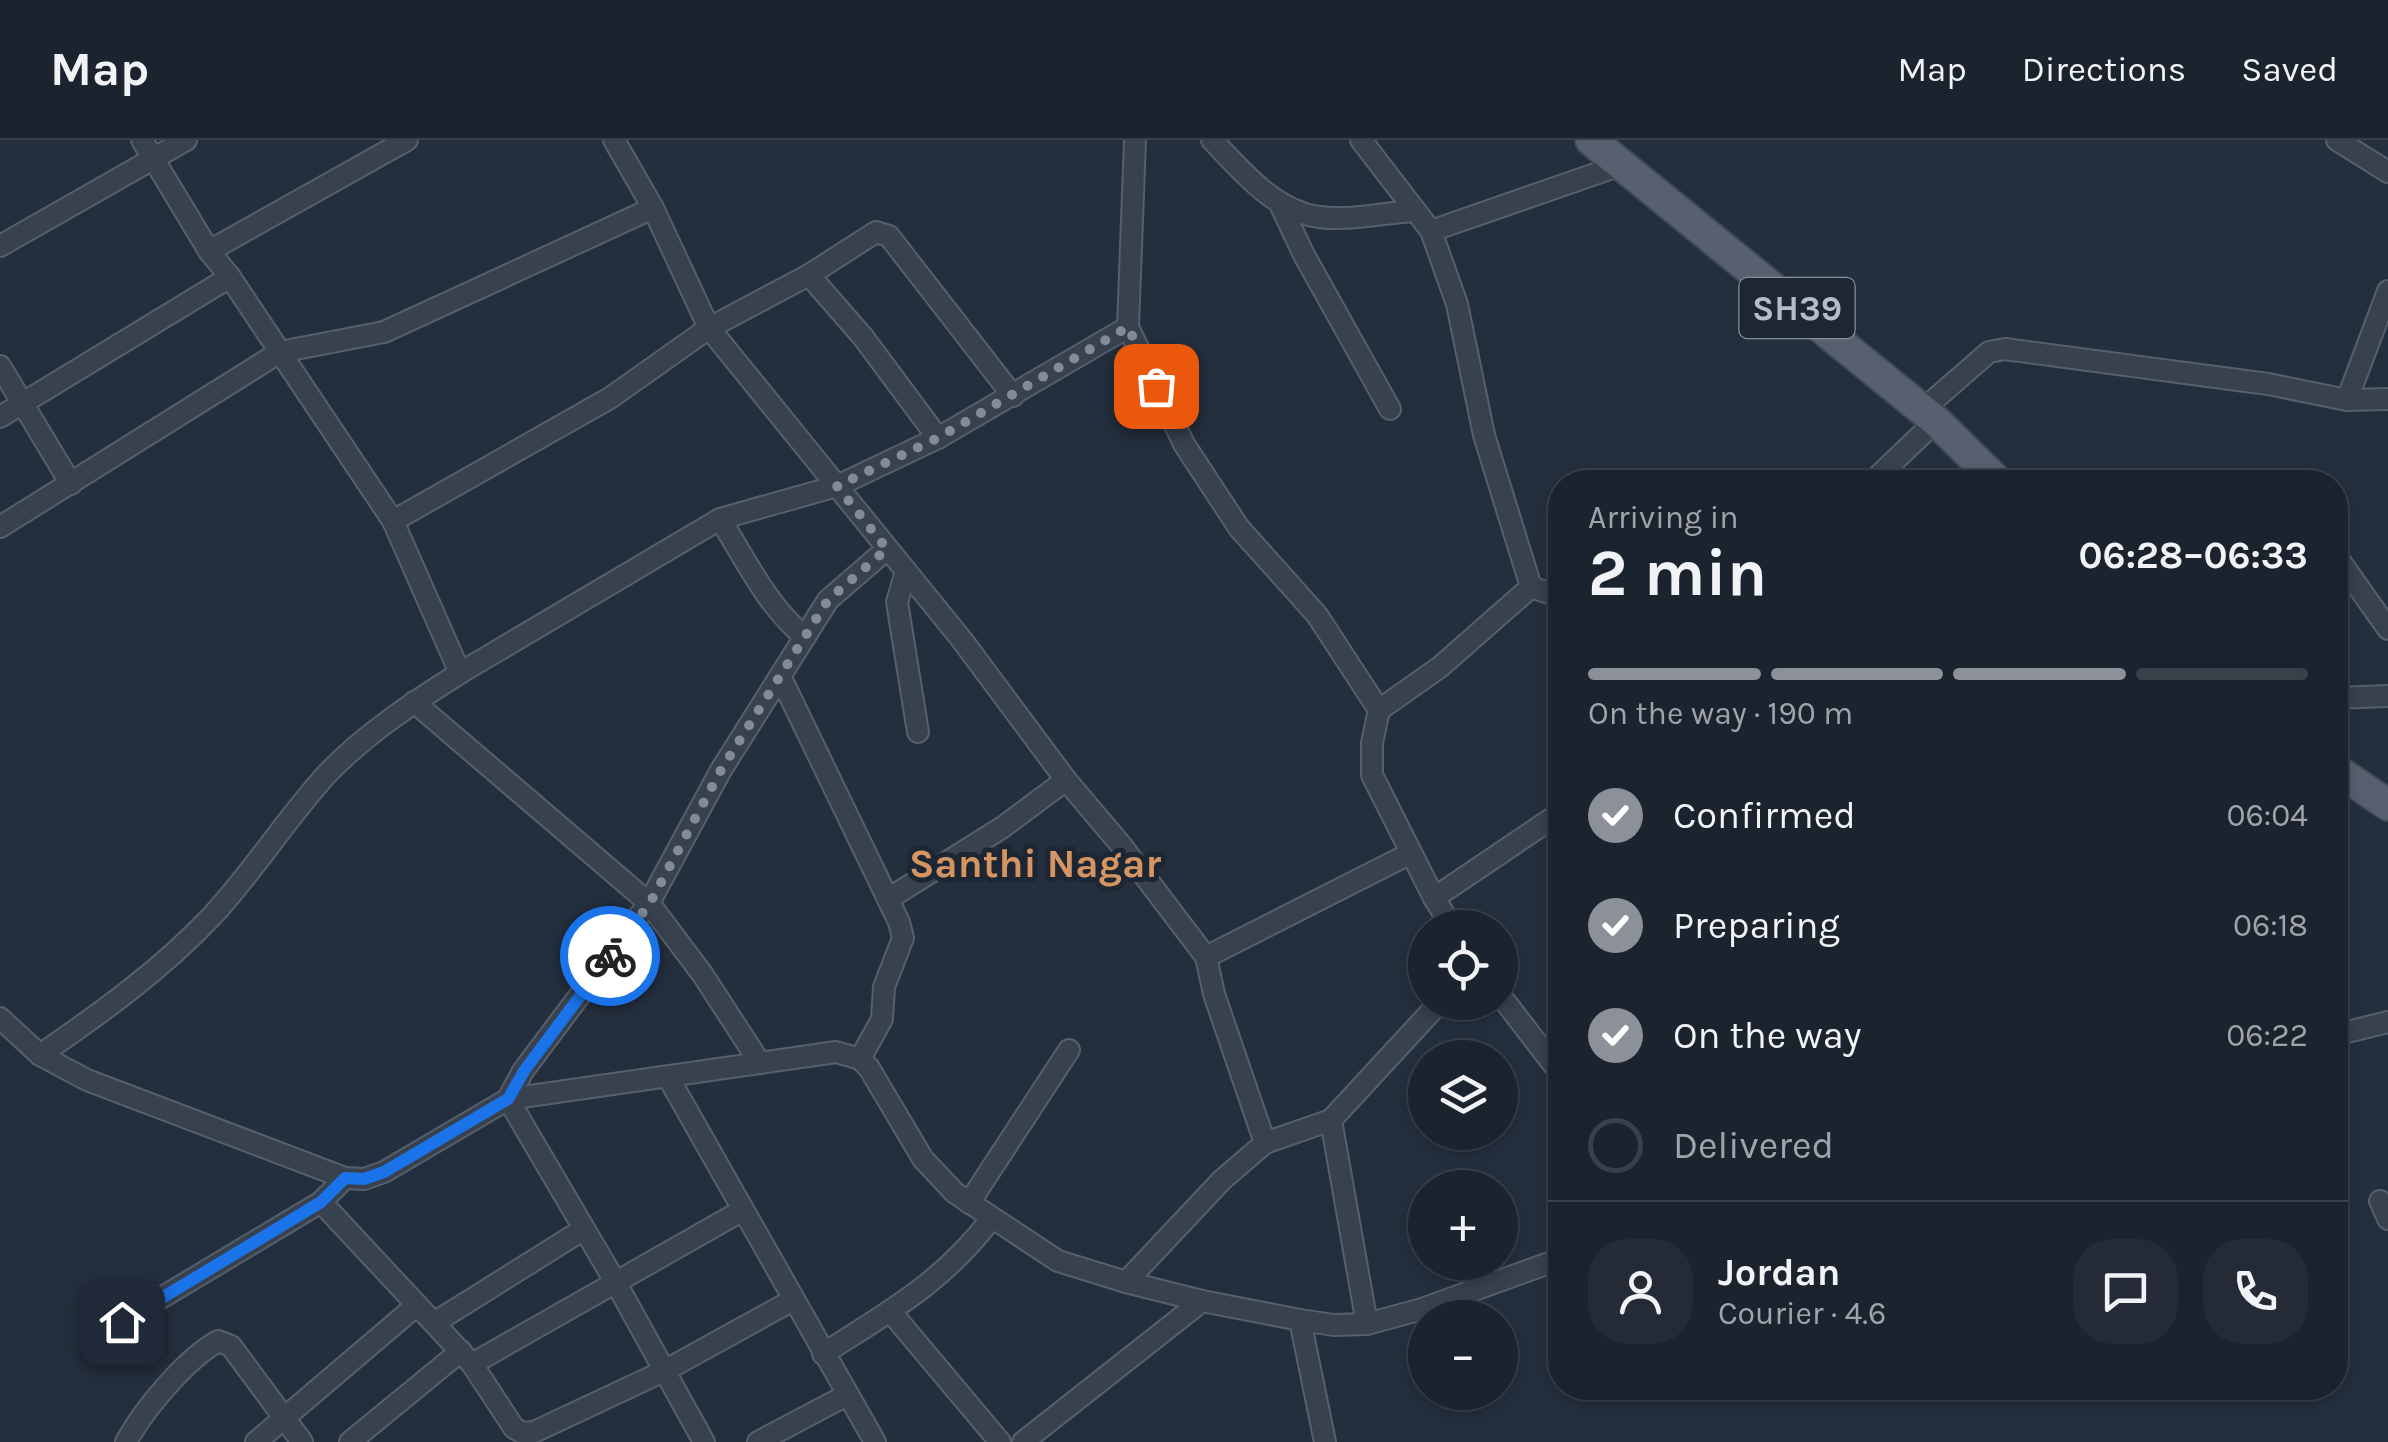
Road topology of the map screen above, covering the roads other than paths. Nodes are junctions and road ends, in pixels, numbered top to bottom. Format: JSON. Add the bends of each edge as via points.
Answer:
{"nodes":[{"id":1,"x":186,"y":140,"type":"edge"},
{"id":2,"x":407,"y":140,"type":"edge"},
{"id":3,"x":614,"y":140,"type":"edge"},
{"id":4,"x":1135,"y":140,"type":"edge"},
{"id":5,"x":1212,"y":140,"type":"edge"},
{"id":6,"x":1361,"y":140,"type":"edge"},
{"id":7,"x":1591,"y":140,"type":"edge"},
{"id":8,"x":2337,"y":140,"type":"edge"},
{"id":9,"x":148,"y":149,"type":"edge"},
{"id":10,"x":1618,"y":153,"type":"edge"},
{"id":11,"x":2388,"y":172,"type":"edge"},
{"id":12,"x":1279,"y":202,"type":"junction"},
{"id":13,"x":653,"y":208,"type":"junction"},
{"id":14,"x":1414,"y":211,"type":"junction"},
{"id":15,"x":1430,"y":232,"type":"junction"},
{"id":16,"x":0,"y":246,"type":"edge"},
{"id":17,"x":208,"y":250,"type":"junction"},
{"id":18,"x":809,"y":274,"type":"junction"},
{"id":19,"x":230,"y":277,"type":"junction"},
{"id":20,"x":2388,"y":291,"type":"edge"},
{"id":21,"x":1128,"y":327,"type":"junction"},
{"id":22,"x":709,"y":328,"type":"junction"},
{"id":23,"x":280,"y":352,"type":"junction"},
{"id":24,"x":0,"y":366,"type":"edge"},
{"id":25,"x":1014,"y":396,"type":"junction"},
{"id":26,"x":2347,"y":400,"type":"junction"},
{"id":27,"x":2388,"y":400,"type":"edge"},
{"id":28,"x":24,"y":403,"type":"junction"},
{"id":29,"x":1390,"y":409,"type":"dead end"},
{"id":30,"x":1936,"y":410,"type":"junction"},
{"id":31,"x":0,"y":417,"type":"edge"},
{"id":32,"x":938,"y":438,"type":"junction"},
{"id":33,"x":1883,"y":470,"type":"edge"},
{"id":34,"x":1988,"y":470,"type":"edge"},
{"id":35,"x":2008,"y":470,"type":"edge"},
{"id":36,"x":70,"y":484,"type":"junction"},
{"id":37,"x":837,"y":486,"type":"junction"},
{"id":38,"x":720,"y":519,"type":"junction"},
{"id":39,"x":394,"y":521,"type":"junction"},
{"id":40,"x":0,"y":527,"type":"edge"},
{"id":41,"x":887,"y":549,"type":"junction"},
{"id":42,"x":906,"y":571,"type":"junction"},
{"id":43,"x":2348,"y":572,"type":"edge"},
{"id":44,"x":1531,"y":587,"type":"junction"},
{"id":45,"x":1548,"y":593,"type":"edge"},
{"id":46,"x":2388,"y":629,"type":"edge"},
{"id":47,"x":805,"y":636,"type":"junction"},
{"id":48,"x":460,"y":673,"type":"junction"},
{"id":49,"x":781,"y":678,"type":"junction"},
{"id":50,"x":2388,"y":696,"type":"edge"},
{"id":51,"x":2348,"y":698,"type":"edge"},
{"id":52,"x":414,"y":702,"type":"junction"},
{"id":53,"x":1380,"y":710,"type":"junction"},
{"id":54,"x":918,"y":732,"type":"dead end"},
{"id":55,"x":2348,"y":761,"type":"edge"},
{"id":56,"x":2348,"y":779,"type":"edge"},
{"id":57,"x":1066,"y":780,"type":"junction"},
{"id":58,"x":2388,"y":787,"type":"edge"},
{"id":59,"x":2388,"y":805,"type":"edge"},
{"id":60,"x":1548,"y":821,"type":"edge"},
{"id":61,"x":1411,"y":853,"type":"junction"},
{"id":62,"x":1434,"y":898,"type":"junction"},
{"id":63,"x":888,"y":899,"type":"junction"},
{"id":64,"x":650,"y":903,"type":"junction"},
{"id":65,"x":1442,"y":910,"type":"edge"},
{"id":66,"x":1206,"y":957,"type":"junction"},
{"id":67,"x":0,"y":1018,"type":"edge"},
{"id":68,"x":1518,"y":1019,"type":"edge"},
{"id":69,"x":1424,"y":1020,"type":"edge"},
{"id":70,"x":2388,"y":1022,"type":"edge"},
{"id":71,"x":2348,"y":1032,"type":"edge"},
{"id":72,"x":1070,"y":1050,"type":"dead end"},
{"id":73,"x":40,"y":1055,"type":"junction"},
{"id":74,"x":860,"y":1058,"type":"junction"},
{"id":75,"x":1548,"y":1058,"type":"edge"},
{"id":76,"x":760,"y":1064,"type":"junction"},
{"id":77,"x":668,"y":1077,"type":"junction"},
{"id":78,"x":508,"y":1099,"type":"junction"},
{"id":79,"x":1332,"y":1120,"type":"junction"},
{"id":80,"x":1265,"y":1143,"type":"junction"},
{"id":81,"x":345,"y":1178,"type":"junction"},
{"id":82,"x":321,"y":1202,"type":"junction"},
{"id":83,"x":969,"y":1203,"type":"junction"},
{"id":84,"x":743,"y":1210,"type":"junction"},
{"id":85,"x":991,"y":1219,"type":"junction"},
{"id":86,"x":584,"y":1229,"type":"junction"},
{"id":87,"x":1548,"y":1264,"type":"edge"},
{"id":88,"x":1126,"y":1282,"type":"junction"},
{"id":89,"x":616,"y":1283,"type":"junction"},
{"id":90,"x":793,"y":1300,"type":"junction"},
{"id":91,"x":1202,"y":1301,"type":"junction"},
{"id":92,"x":417,"y":1305,"type":"junction"},
{"id":93,"x":890,"y":1311,"type":"junction"},
{"id":94,"x":1300,"y":1320,"type":"junction"},
{"id":95,"x":122,"y":1322,"type":"dead end"},
{"id":96,"x":434,"y":1323,"type":"junction"},
{"id":97,"x":1367,"y":1324,"type":"junction"},
{"id":98,"x":823,"y":1354,"type":"junction"},
{"id":99,"x":466,"y":1358,"type":"junction"},
{"id":100,"x":666,"y":1370,"type":"junction"},
{"id":101,"x":847,"y":1395,"type":"junction"},
{"id":102,"x":284,"y":1418,"type":"junction"},
{"id":103,"x":126,"y":1442,"type":"edge"},
{"id":104,"x":256,"y":1442,"type":"edge"},
{"id":105,"x":302,"y":1442,"type":"edge"},
{"id":106,"x":350,"y":1442,"type":"edge"},
{"id":107,"x":704,"y":1442,"type":"edge"},
{"id":108,"x":758,"y":1442,"type":"edge"},
{"id":109,"x":875,"y":1442,"type":"edge"},
{"id":110,"x":1000,"y":1442,"type":"edge"},
{"id":111,"x":1023,"y":1442,"type":"edge"},
{"id":112,"x":1326,"y":1442,"type":"edge"}],
"edges":[{"from":1,"to":9,"type":"street"},
{"from":2,"to":17,"type":"street"},
{"from":3,"to":13,"type":"street"},
{"from":4,"to":21,"type":"street"},
{"from":5,"to":12,"type":"street"},
{"from":6,"to":14,"type":"street"},
{"from":7,"to":10,"type":"main road","number":"SH39"},
{"from":8,"to":11,"type":"street"},
{"from":9,"to":16,"type":"street"},
{"from":9,"to":17,"type":"street"},
{"from":10,"to":15,"type":"street"},
{"from":10,"to":30,"type":"main road","number":"SH39"},
{"from":12,"to":14,"type":"street","via":[[1320,217]]},
{"from":12,"to":29,"type":"street"},
{"from":13,"to":22,"type":"street"},
{"from":13,"to":23,"type":"street","via":[[384,332]]},
{"from":14,"to":15,"type":"street"},
{"from":15,"to":44,"type":"street","via":[[1457,304],[1484,435]]},
{"from":17,"to":19,"type":"street"},
{"from":18,"to":22,"type":"street"},
{"from":18,"to":25,"type":"street","via":[[882,232]]},
{"from":18,"to":32,"type":"street"},
{"from":19,"to":23,"type":"street"},
{"from":19,"to":28,"type":"street"},
{"from":20,"to":26,"type":"street"},
{"from":21,"to":25,"type":"street"},
{"from":21,"to":53,"type":"street","via":[[1184,444],[1230,514],[1317,615]]},
{"from":22,"to":37,"type":"street"},
{"from":22,"to":39,"type":"street","via":[[610,398]]},
{"from":23,"to":36,"type":"street"},
{"from":23,"to":39,"type":"street"},
{"from":24,"to":28,"type":"street"},
{"from":25,"to":32,"type":"street"},
{"from":26,"to":27,"type":"street"},
{"from":26,"to":30,"type":"street","via":[[2005,349],[1989,352]]},
{"from":28,"to":31,"type":"street"},
{"from":28,"to":36,"type":"street"},
{"from":30,"to":33,"type":"street"},
{"from":30,"to":34,"type":"main road","number":"SH39"},
{"from":30,"to":35,"type":"main road","number":"SH39"},
{"from":32,"to":37,"type":"street"},
{"from":36,"to":40,"type":"street"},
{"from":37,"to":38,"type":"street"},
{"from":37,"to":41,"type":"street"},
{"from":38,"to":47,"type":"street","via":[[763,589]]},
{"from":38,"to":48,"type":"street"},
{"from":39,"to":48,"type":"street"},
{"from":41,"to":42,"type":"street"},
{"from":41,"to":47,"type":"street","via":[[838,588]]},
{"from":42,"to":54,"type":"street","via":[[897,602]]},
{"from":42,"to":57,"type":"street"},
{"from":43,"to":46,"type":"street"},
{"from":44,"to":45,"type":"street"},
{"from":44,"to":53,"type":"street"},
{"from":47,"to":49,"type":"street"},
{"from":48,"to":52,"type":"street"},
{"from":49,"to":63,"type":"street"},
{"from":49,"to":64,"type":"street","via":[[721,770]]},
{"from":50,"to":51,"type":"street"},
{"from":52,"to":64,"type":"street"},
{"from":52,"to":73,"type":"street","via":[[328,774],[179,950]]},
{"from":53,"to":61,"type":"street","via":[[1372,775]]},
{"from":55,"to":58,"type":"main road"},
{"from":56,"to":59,"type":"main road"},
{"from":57,"to":63,"type":"street"},
{"from":57,"to":66,"type":"street"},
{"from":60,"to":62,"type":"street"},
{"from":61,"to":62,"type":"street"},
{"from":61,"to":66,"type":"street"},
{"from":62,"to":65,"type":"street"},
{"from":63,"to":74,"type":"street","via":[[903,938],[884,987],[882,1019]]},
{"from":64,"to":76,"type":"street"},
{"from":64,"to":78,"type":"street"},
{"from":66,"to":80,"type":"street"},
{"from":67,"to":73,"type":"street"},
{"from":68,"to":75,"type":"street"},
{"from":69,"to":79,"type":"street"},
{"from":70,"to":71,"type":"street"},
{"from":72,"to":83,"type":"street"},
{"from":73,"to":81,"type":"street","via":[[87,1080]]},
{"from":74,"to":76,"type":"street","via":[[836,1052]]},
{"from":74,"to":83,"type":"street","via":[[933,1173]]},
{"from":76,"to":77,"type":"street"},
{"from":77,"to":78,"type":"street"},
{"from":77,"to":84,"type":"street"},
{"from":78,"to":81,"type":"street","via":[[384,1172]]},
{"from":78,"to":86,"type":"street"},
{"from":79,"to":80,"type":"street"},
{"from":79,"to":97,"type":"street"},
{"from":80,"to":88,"type":"street"},
{"from":81,"to":82,"type":"street"},
{"from":82,"to":92,"type":"street"},
{"from":82,"to":95,"type":"street"},
{"from":83,"to":85,"type":"street"},
{"from":84,"to":89,"type":"street"},
{"from":84,"to":90,"type":"street"},
{"from":85,"to":88,"type":"street","via":[[1058,1261]]},
{"from":85,"to":93,"type":"street","via":[[952,1266]]},
{"from":86,"to":89,"type":"street"},
{"from":86,"to":96,"type":"street"},
{"from":87,"to":97,"type":"street"},
{"from":88,"to":91,"type":"street"},
{"from":89,"to":99,"type":"street"},
{"from":89,"to":100,"type":"street"},
{"from":90,"to":98,"type":"street"},
{"from":90,"to":100,"type":"street"},
{"from":91,"to":94,"type":"street"},
{"from":91,"to":111,"type":"street"},
{"from":92,"to":96,"type":"street"},
{"from":92,"to":102,"type":"street"},
{"from":93,"to":98,"type":"street"},
{"from":93,"to":110,"type":"street"},
{"from":94,"to":97,"type":"street"},
{"from":94,"to":112,"type":"street"},
{"from":96,"to":99,"type":"street"},
{"from":98,"to":101,"type":"street"},
{"from":99,"to":100,"type":"street","via":[[522,1433]]},
{"from":99,"to":106,"type":"street"},
{"from":100,"to":107,"type":"street"},
{"from":101,"to":108,"type":"street"},
{"from":101,"to":109,"type":"street"},
{"from":102,"to":103,"type":"street","via":[[231,1346],[218,1341],[175,1379]]},
{"from":102,"to":104,"type":"street"},
{"from":102,"to":105,"type":"street"}]}
